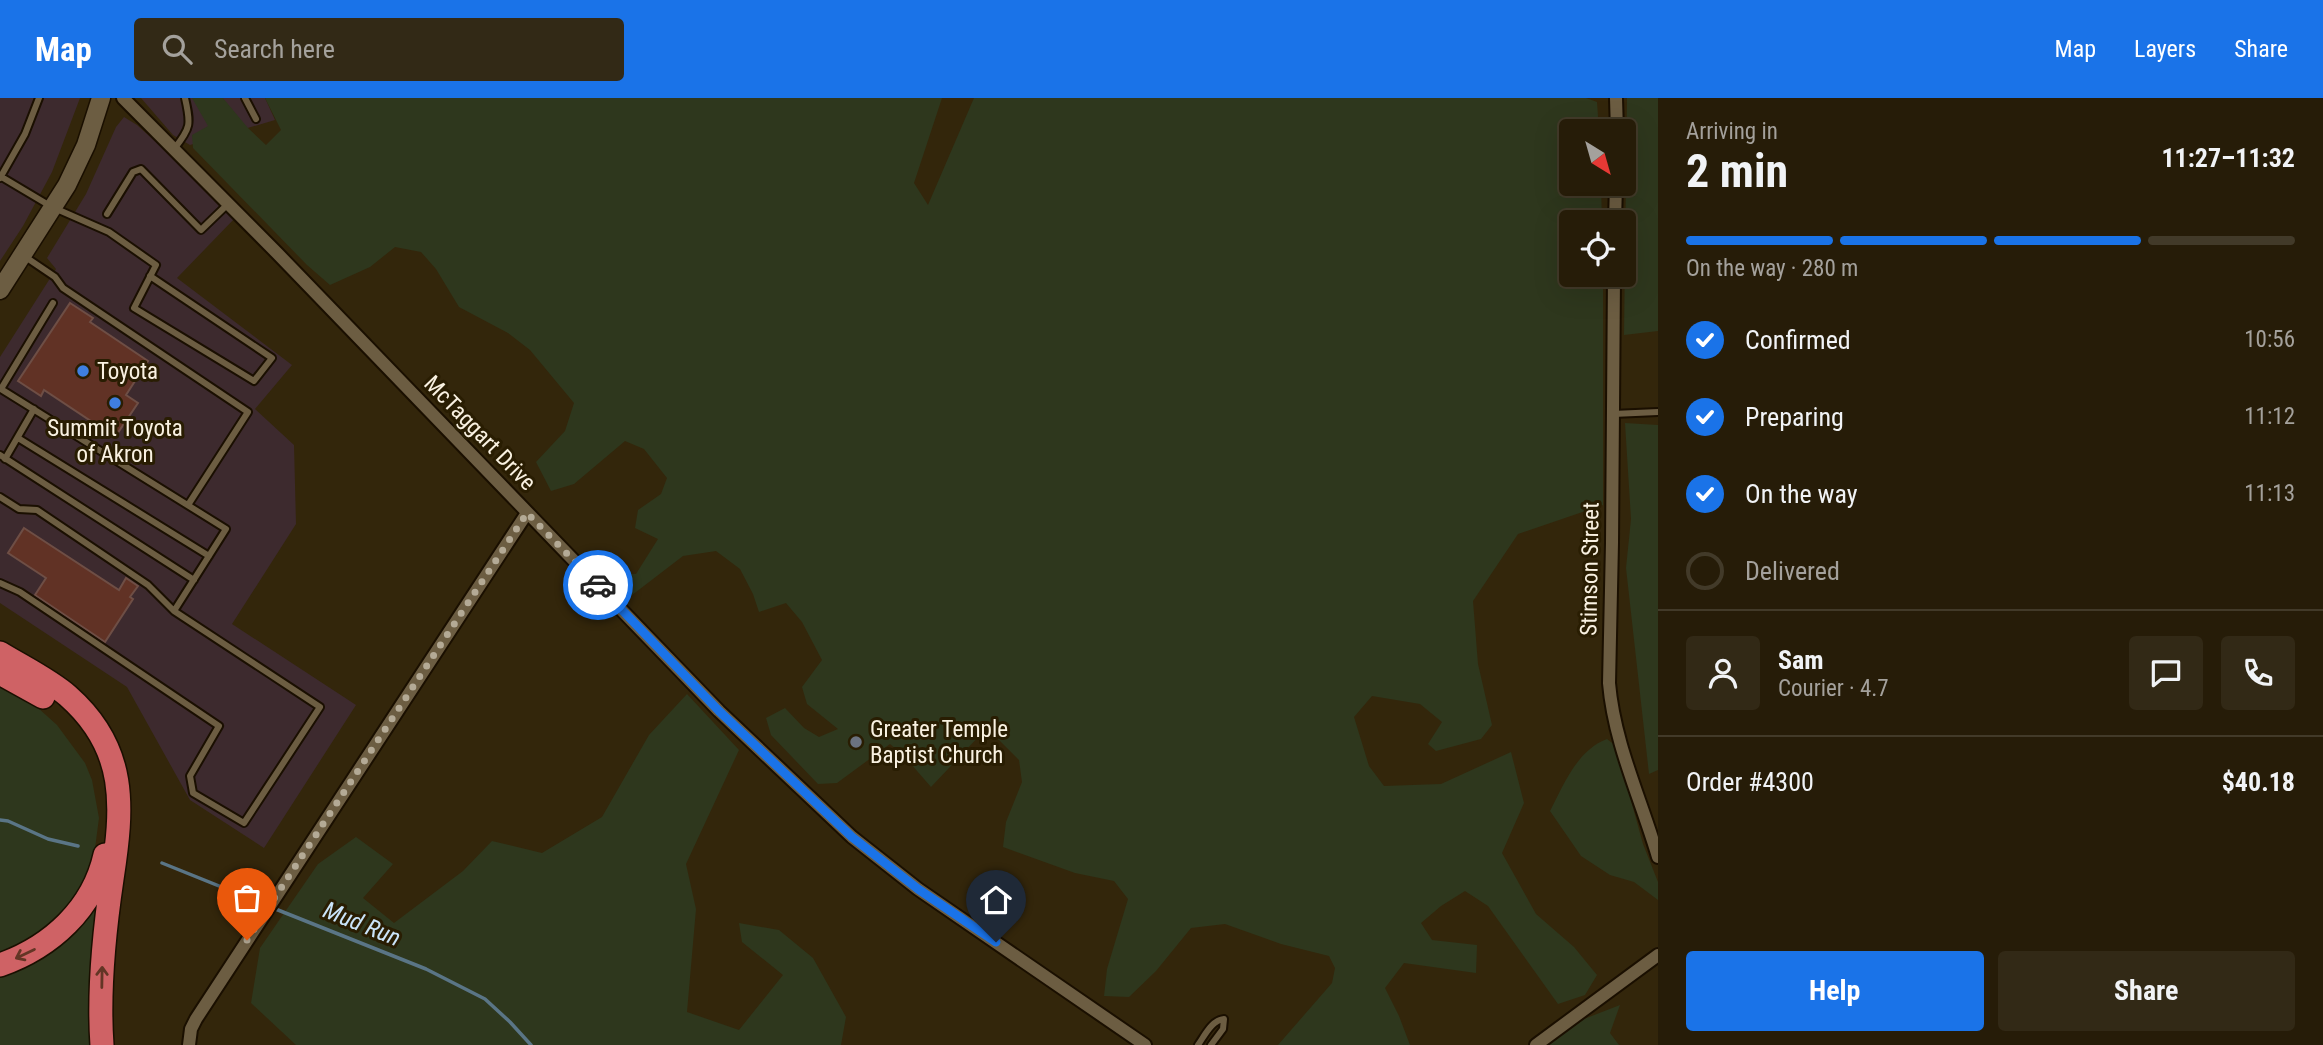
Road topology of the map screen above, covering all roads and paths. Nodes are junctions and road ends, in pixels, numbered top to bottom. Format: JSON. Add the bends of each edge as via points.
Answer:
{"nodes":[{"id":1,"x":39,"y":98,"type":"edge"},
{"id":2,"x":101,"y":98,"type":"edge"},
{"id":3,"x":123,"y":98,"type":"edge"},
{"id":4,"x":185,"y":98,"type":"edge"},
{"id":5,"x":245,"y":98,"type":"edge"},
{"id":6,"x":1616,"y":98,"type":"edge"},
{"id":7,"x":256,"y":119,"type":"dead end"},
{"id":8,"x":1617,"y":119,"type":"edge"},
{"id":9,"x":174,"y":149,"type":"junction"},
{"id":10,"x":1,"y":177,"type":"edge"},
{"id":11,"x":228,"y":204,"type":"junction"},
{"id":12,"x":52,"y":207,"type":"junction"},
{"id":13,"x":107,"y":214,"type":"dead end"},
{"id":14,"x":23,"y":255,"type":"junction"},
{"id":15,"x":150,"y":276,"type":"junction"},
{"id":16,"x":1614,"y":287,"type":"edge"},
{"id":17,"x":0,"y":290,"type":"edge"},
{"id":18,"x":53,"y":303,"type":"dead end"},
{"id":19,"x":3,"y":379,"type":"edge"},
{"id":20,"x":0,"y":389,"type":"edge"},
{"id":21,"x":34,"y":409,"type":"junction"},
{"id":22,"x":1658,"y":412,"type":"edge"},
{"id":23,"x":1612,"y":414,"type":"junction"},
{"id":24,"x":18,"y":438,"type":"junction"},
{"id":25,"x":3,"y":457,"type":"edge"},
{"id":26,"x":0,"y":497,"type":"edge"},
{"id":27,"x":188,"y":505,"type":"junction"},
{"id":28,"x":527,"y":513,"type":"junction"},
{"id":29,"x":209,"y":556,"type":"junction"},
{"id":30,"x":194,"y":580,"type":"junction"},
{"id":31,"x":0,"y":583,"type":"edge"},
{"id":32,"x":174,"y":611,"type":"junction"},
{"id":33,"x":0,"y":653,"type":"edge"},
{"id":34,"x":0,"y":673,"type":"edge"},
{"id":35,"x":1658,"y":857,"type":"edge"},
{"id":36,"x":1658,"y":956,"type":"edge"},
{"id":37,"x":0,"y":965,"type":"edge"},
{"id":38,"x":102,"y":1045,"type":"edge"},
{"id":39,"x":189,"y":1045,"type":"edge"},
{"id":40,"x":1145,"y":1045,"type":"edge"},
{"id":41,"x":1198,"y":1045,"type":"edge"},
{"id":42,"x":1211,"y":1045,"type":"edge"},
{"id":43,"x":1536,"y":1045,"type":"edge"}],
"edges":[{"from":1,"to":10,"type":"lane"},
{"from":2,"to":12,"type":"main road","via":[[86,145]]},
{"from":3,"to":9,"type":"street","name":"McTaggart Drive"},
{"from":4,"to":9,"type":"lane","via":[[191,122]]},
{"from":5,"to":7,"type":"lane"},
{"from":6,"to":8,"type":"street"},
{"from":9,"to":11,"type":"street","name":"McTaggart Drive"},
{"from":10,"to":12,"type":"lane"},
{"from":11,"to":13,"type":"lane","via":[[201,230],[141,169],[133,172]]},
{"from":11,"to":28,"type":"street","name":"McTaggart Drive"},
{"from":12,"to":14,"type":"main road"},
{"from":12,"to":15,"type":"lane","via":[[109,233],[156,265]]},
{"from":14,"to":17,"type":"main road"},
{"from":14,"to":27,"type":"lane","via":[[63,288],[248,412]]},
{"from":15,"to":15,"type":"lane","via":[[134,308],[254,382],[272,358]]},
{"from":16,"to":23,"type":"street","name":"Stimson Street"},
{"from":18,"to":19,"type":"lane"},
{"from":19,"to":20,"type":"lane"},
{"from":20,"to":21,"type":"lane"},
{"from":21,"to":24,"type":"lane"},
{"from":21,"to":27,"type":"lane"},
{"from":22,"to":23,"type":"lane"},
{"from":23,"to":35,"type":"street","name":"Stimson Street","via":[[1611,702]]},
{"from":24,"to":25,"type":"lane"},
{"from":24,"to":29,"type":"lane"},
{"from":25,"to":30,"type":"lane"},
{"from":26,"to":32,"type":"lane","via":[[19,509],[37,510],[148,585]]},
{"from":27,"to":29,"type":"lane","via":[[226,529]]},
{"from":28,"to":39,"type":"street","via":[[196,1019]]},
{"from":28,"to":40,"type":"street","name":"McTaggart Drive","via":[[719,711],[861,845]]},
{"from":29,"to":30,"type":"lane"},
{"from":30,"to":32,"type":"lane"},
{"from":31,"to":32,"type":"lane","via":[[219,726],[190,776],[193,793],[244,823],[320,707]]},
{"from":38,"to":33,"type":"highway","one_way":true,"via":[[102,962],[120,818],[116,772],[107,745],[68,695]]},
{"from":34,"to":37,"type":"highway","one_way":true,"via":[[59,709],[91,747],[102,774],[109,821],[102,868],[84,904],[44,944]]},
{"from":36,"to":43,"type":"street"},
{"from":41,"to":42,"type":"lane","via":[[1214,1023],[1224,1019],[1223,1029]]}]}
